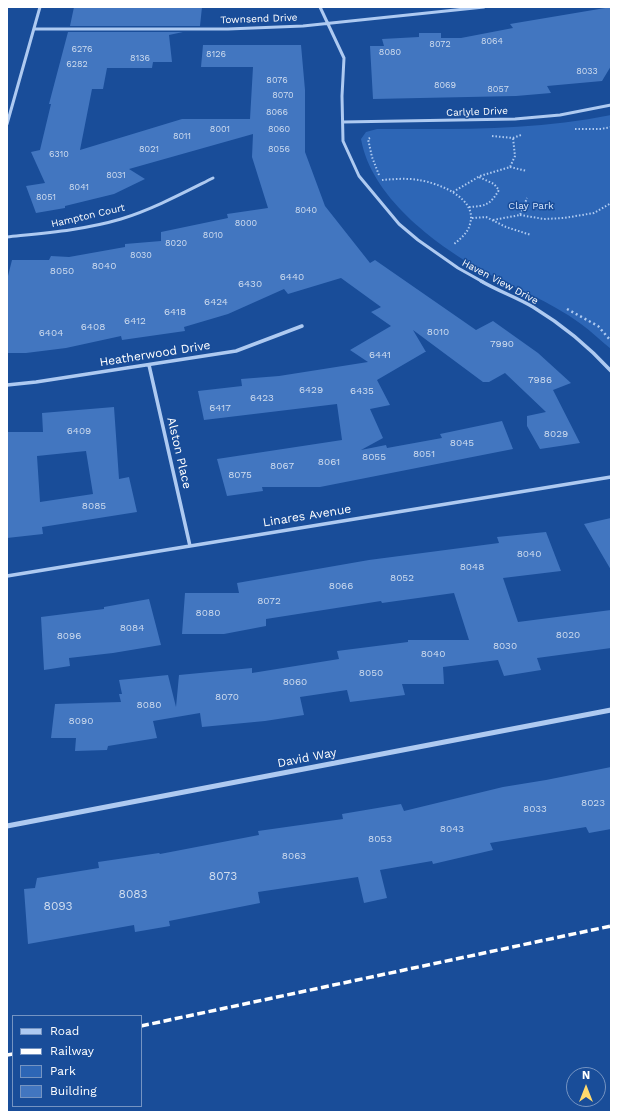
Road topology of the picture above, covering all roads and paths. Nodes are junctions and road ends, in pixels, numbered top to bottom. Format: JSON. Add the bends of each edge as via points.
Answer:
{"nodes":[{"id":1,"x":40,"y":7,"type":"edge"},
{"id":2,"x":320,"y":7,"type":"edge"},
{"id":3,"x":484,"y":7,"type":"edge"},
{"id":4,"x":328,"y":23,"type":"junction"},
{"id":5,"x":34,"y":29,"type":"junction"},
{"id":6,"x":611,"y":105,"type":"edge"},
{"id":7,"x":342,"y":122,"type":"junction"},
{"id":8,"x":7,"y":124,"type":"edge"},
{"id":9,"x":611,"y":127,"type":"edge"},
{"id":10,"x":570,"y":129,"type":"dead end"},
{"id":11,"x":528,"y":133,"type":"dead end"},
{"id":12,"x":489,"y":135,"type":"dead end"},
{"id":13,"x":372,"y":136,"type":"dead end"},
{"id":14,"x":513,"y":138,"type":"junction"},
{"id":15,"x":510,"y":166,"type":"junction"},
{"id":16,"x":527,"y":172,"type":"dead end"},
{"id":17,"x":479,"y":176,"type":"junction"},
{"id":18,"x":213,"y":178,"type":"dead end"},
{"id":19,"x":382,"y":180,"type":"junction"},
{"id":20,"x":386,"y":185,"type":"dead end"},
{"id":21,"x":453,"y":192,"type":"junction"},
{"id":22,"x":527,"y":198,"type":"dead end"},
{"id":23,"x":611,"y":203,"type":"edge"},
{"id":24,"x":469,"y":207,"type":"junction"},
{"id":25,"x":520,"y":215,"type":"junction"},
{"id":26,"x":472,"y":218,"type":"junction"},
{"id":27,"x":492,"y":220,"type":"junction"},
{"id":28,"x":531,"y":235,"type":"dead end"},
{"id":29,"x":7,"y":237,"type":"edge"},
{"id":30,"x":456,"y":250,"type":"dead end"},
{"id":31,"x":562,"y":306,"type":"dead end"},
{"id":32,"x":302,"y":326,"type":"dead end"},
{"id":33,"x":611,"y":341,"type":"edge"},
{"id":34,"x":148,"y":365,"type":"junction"},
{"id":35,"x":611,"y":371,"type":"edge"},
{"id":36,"x":7,"y":385,"type":"edge"},
{"id":37,"x":611,"y":477,"type":"edge"},
{"id":38,"x":190,"y":546,"type":"junction"},
{"id":39,"x":7,"y":576,"type":"edge"},
{"id":40,"x":611,"y":710,"type":"edge"},
{"id":41,"x":7,"y":826,"type":"edge"}],
"edges":[{"from":1,"to":5,"type":"street"},
{"from":2,"to":4,"type":"street","name":"Haven View Drive"},
{"from":3,"to":4,"type":"street","name":"Townsend Drive"},
{"from":4,"to":5,"type":"street","name":"Townsend Drive","via":[[228,29]]},
{"from":4,"to":7,"type":"street","name":"Haven View Drive","via":[[344,58]]},
{"from":5,"to":8,"type":"street"},
{"from":6,"to":7,"type":"street","name":"Carlyle Drive","via":[[560,115],[515,119]]},
{"from":7,"to":35,"type":"street","name":"Haven View Drive","via":[[343,141],[359,176],[399,224],[458,268],[494,289],[533,307],[576,338]]},
{"from":9,"to":10,"type":"path"},
{"from":11,"to":14,"type":"path"},
{"from":12,"to":14,"type":"path"},
{"from":13,"to":19,"type":"path","via":[[368,139],[372,157]]},
{"from":14,"to":15,"type":"path","via":[[515,156]]},
{"from":15,"to":16,"type":"path"},
{"from":15,"to":17,"type":"path"},
{"from":17,"to":21,"type":"path"},
{"from":17,"to":24,"type":"path","via":[[494,184],[499,190],[492,202]]},
{"from":18,"to":29,"type":"street","name":"Hampton Court","via":[[121,219],[61,232]]},
{"from":19,"to":20,"type":"path"},
{"from":19,"to":21,"type":"path","via":[[425,181]]},
{"from":21,"to":24,"type":"path"},
{"from":22,"to":25,"type":"path"},
{"from":23,"to":25,"type":"path","via":[[594,213],[564,218],[544,219]]},
{"from":24,"to":26,"type":"path"},
{"from":25,"to":27,"type":"path"},
{"from":26,"to":27,"type":"path","via":[[486,217]]},
{"from":26,"to":30,"type":"path","via":[[462,238],[451,246]]},
{"from":27,"to":28,"type":"path"},
{"from":31,"to":33,"type":"path","via":[[598,326]]},
{"from":32,"to":34,"type":"street","name":"Heatherwood Drive","via":[[236,351]]},
{"from":34,"to":36,"type":"street","name":"Heatherwood Drive"},
{"from":34,"to":38,"type":"street","name":"Alston Place"},
{"from":37,"to":38,"type":"street","name":"Linares Avenue"},
{"from":38,"to":39,"type":"street","name":"Linares Avenue"},
{"from":40,"to":41,"type":"street","name":"David Way"}]}
